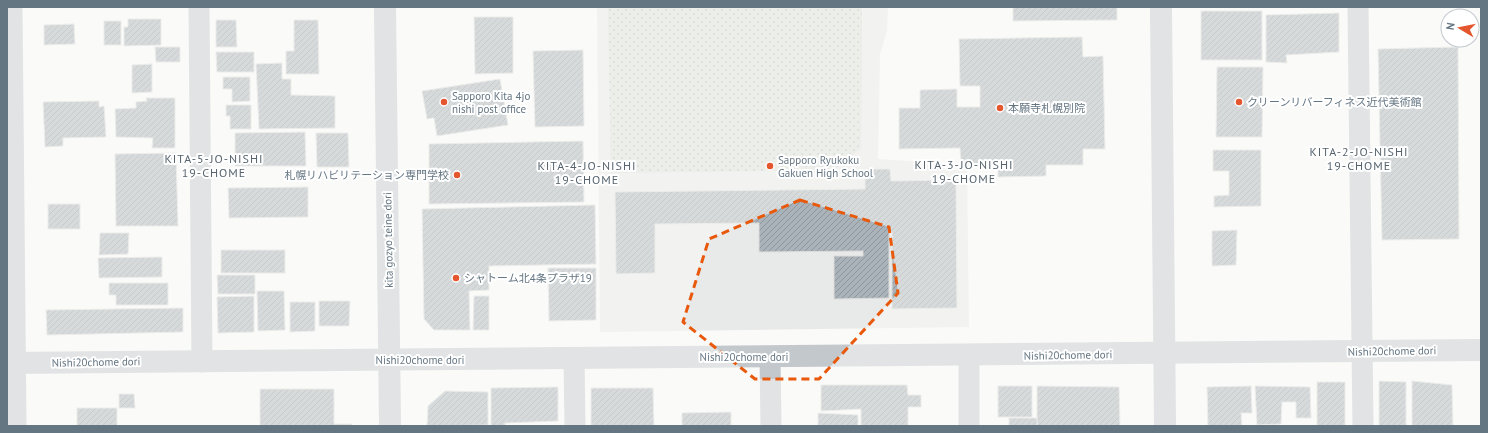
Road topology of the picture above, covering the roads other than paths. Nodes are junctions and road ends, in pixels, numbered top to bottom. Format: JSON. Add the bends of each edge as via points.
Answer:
{"nodes":[{"id":1,"x":12,"y":7,"type":"edge"},
{"id":2,"x":199,"y":7,"type":"edge"},
{"id":3,"x":385,"y":7,"type":"edge"},
{"id":4,"x":1161,"y":7,"type":"edge"},
{"id":5,"x":1358,"y":7,"type":"edge"},
{"id":6,"x":1481,"y":350,"type":"edge"},
{"id":7,"x":1363,"y":352,"type":"junction"},
{"id":8,"x":1164,"y":354,"type":"junction"},
{"id":9,"x":969,"y":356,"type":"junction"},
{"id":10,"x":770,"y":357,"type":"junction"},
{"id":11,"x":574,"y":359,"type":"junction"},
{"id":12,"x":390,"y":360,"type":"junction"},
{"id":13,"x":202,"y":362,"type":"junction"},
{"id":14,"x":11,"y":363,"type":"edge"},
{"id":15,"x":16,"y":426,"type":"edge"},
{"id":16,"x":390,"y":426,"type":"edge"},
{"id":17,"x":575,"y":426,"type":"edge"},
{"id":18,"x":771,"y":426,"type":"edge"},
{"id":19,"x":969,"y":426,"type":"edge"},
{"id":20,"x":1165,"y":426,"type":"edge"},
{"id":21,"x":1363,"y":426,"type":"edge"}],
"edges":[{"from":1,"to":14,"type":"street"},
{"from":2,"to":13,"type":"street"},
{"from":3,"to":12,"type":"street","name":"kita gozyo teine dori"},
{"from":4,"to":8,"type":"street"},
{"from":5,"to":7,"type":"street"},
{"from":6,"to":7,"type":"street","name":"Nishi20chome dori"},
{"from":7,"to":8,"type":"street","name":"Nishi20chome dori"},
{"from":7,"to":21,"type":"street"},
{"from":8,"to":9,"type":"street","name":"Nishi20chome dori"},
{"from":8,"to":20,"type":"street"},
{"from":9,"to":10,"type":"street","name":"Nishi20chome dori"},
{"from":9,"to":19,"type":"street"},
{"from":10,"to":11,"type":"street","name":"Nishi20chome dori"},
{"from":10,"to":18,"type":"street"},
{"from":11,"to":12,"type":"street","name":"Nishi20chome dori"},
{"from":11,"to":17,"type":"street"},
{"from":12,"to":13,"type":"street","name":"Nishi20chome dori"},
{"from":12,"to":16,"type":"street","name":"kita gozyo teine dori"},
{"from":13,"to":14,"type":"street","name":"Nishi20chome dori"},
{"from":14,"to":15,"type":"street"}]}
